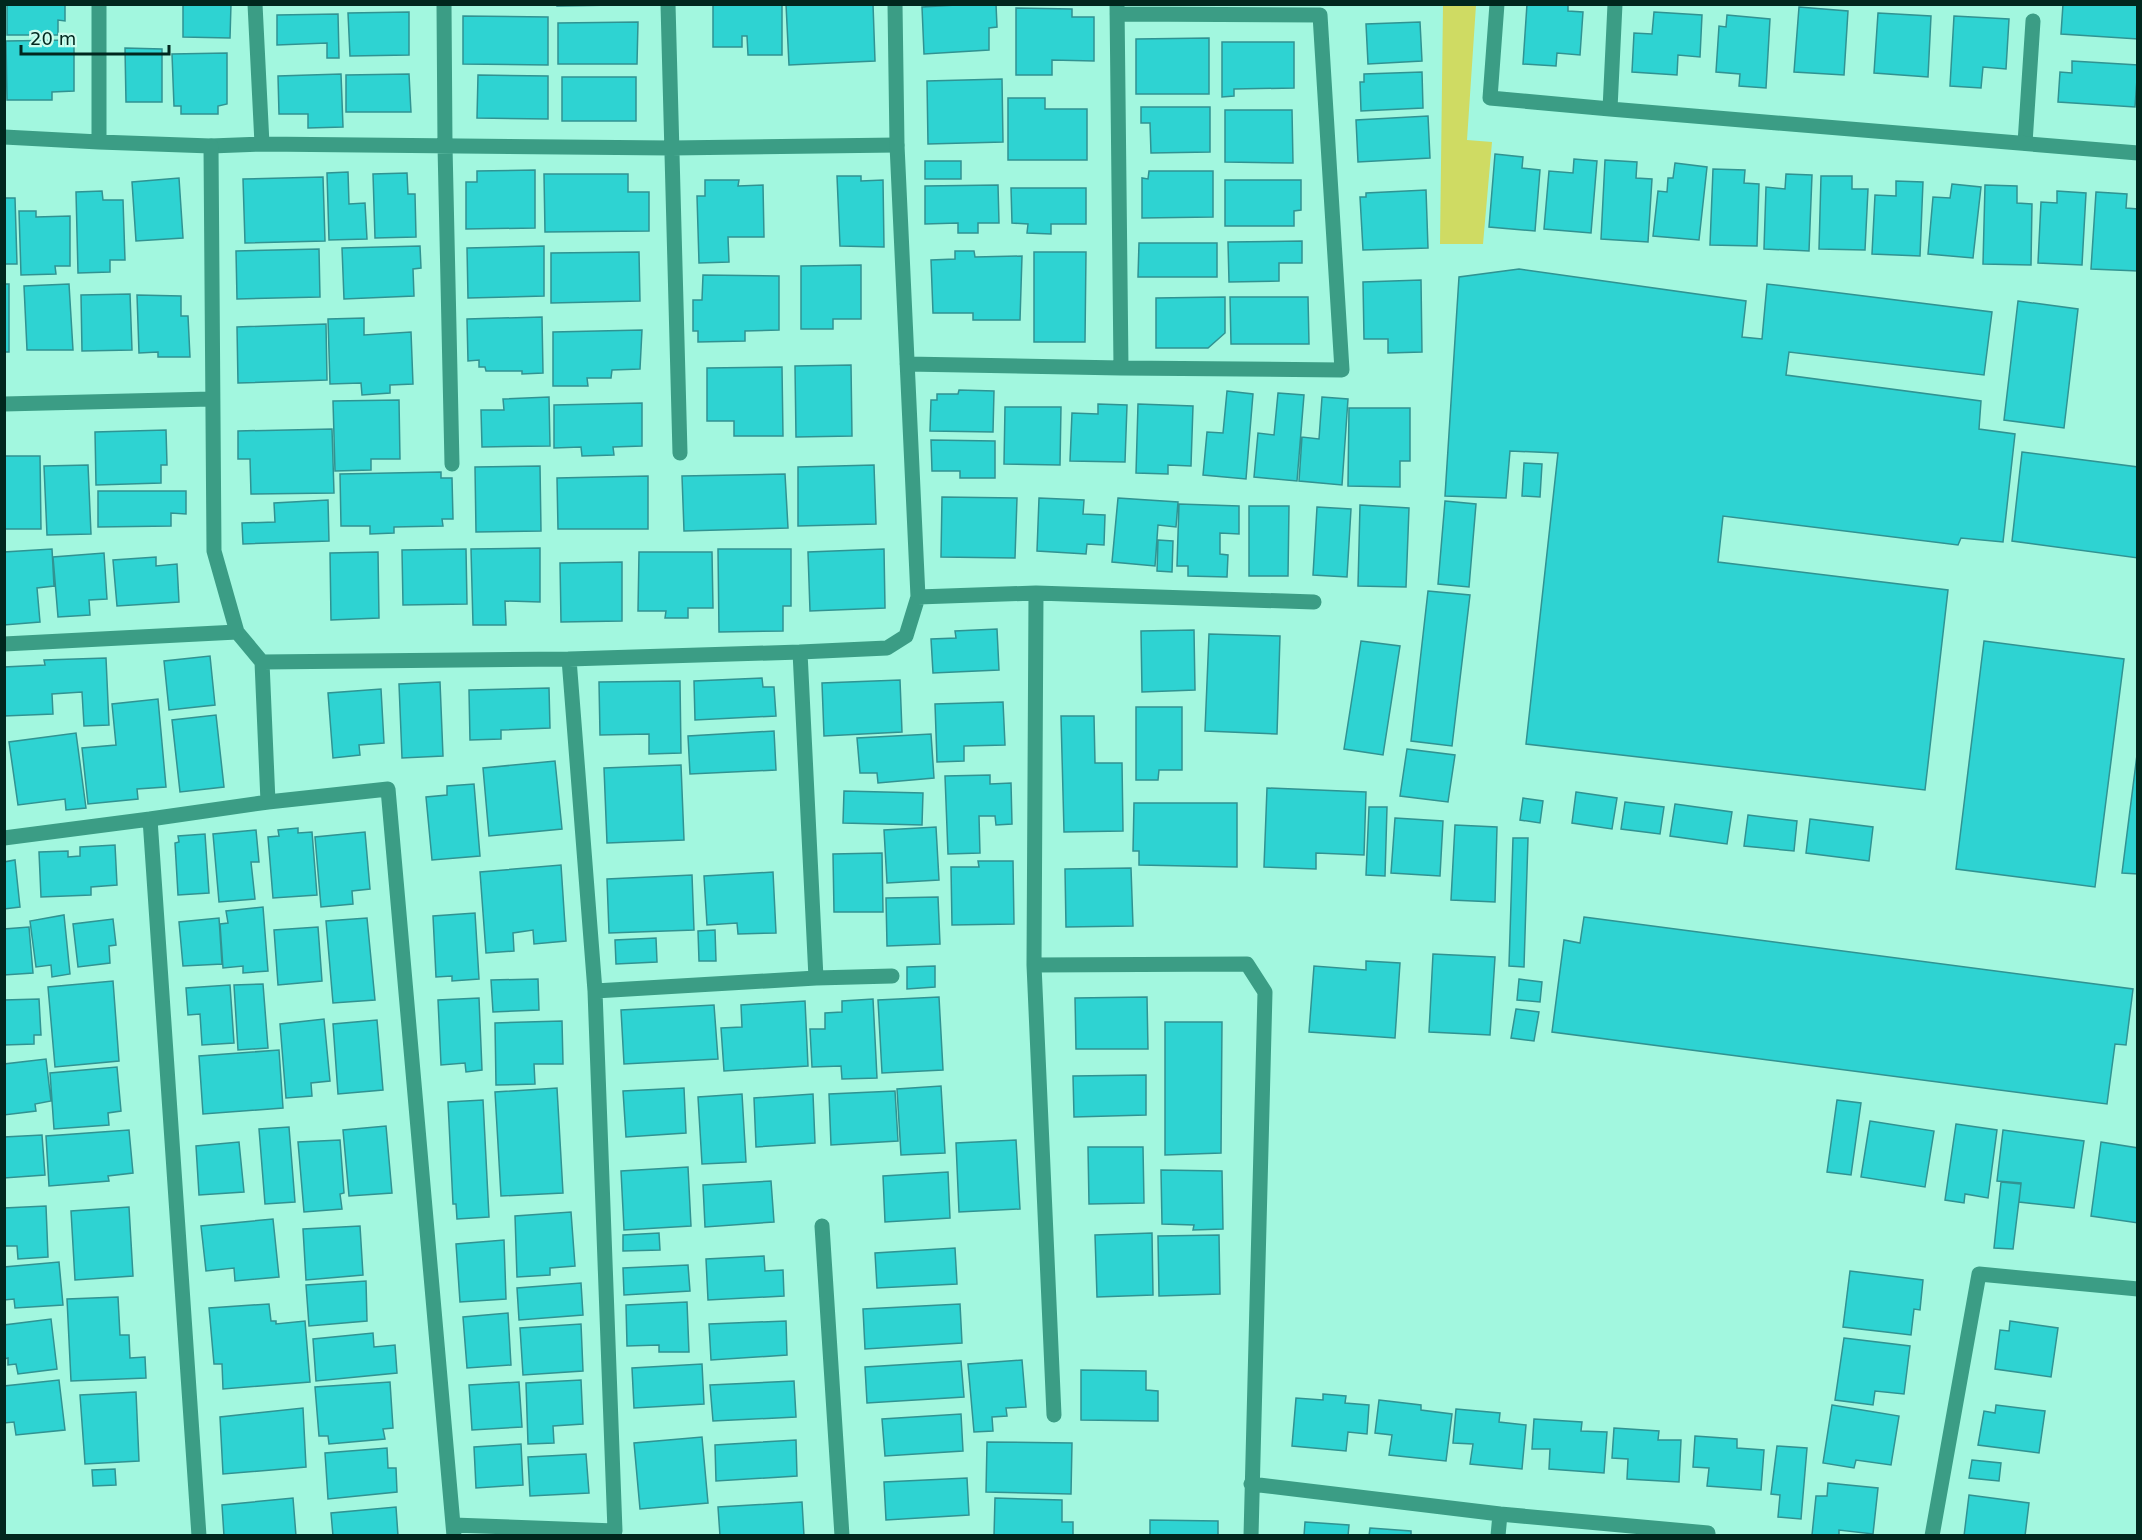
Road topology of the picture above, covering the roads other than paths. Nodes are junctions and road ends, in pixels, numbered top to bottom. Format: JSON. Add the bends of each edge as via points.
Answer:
{"nodes":[{"id":1,"x":99,"y":4,"type":"edge"},
{"id":2,"x":255,"y":4,"type":"edge"},
{"id":3,"x":444,"y":4,"type":"edge"},
{"id":4,"x":668,"y":4,"type":"edge"},
{"id":5,"x":895,"y":4,"type":"edge"},
{"id":6,"x":1497,"y":4,"type":"edge"},
{"id":7,"x":1615,"y":4,"type":"edge"},
{"id":8,"x":1117,"y":9,"type":"edge"},
{"id":9,"x":2033,"y":21,"type":"dead end"},
{"id":10,"x":1610,"y":109,"type":"junction"},
{"id":11,"x":4,"y":137,"type":"edge"},
{"id":12,"x":99,"y":142,"type":"junction"},
{"id":13,"x":2025,"y":143,"type":"junction"},
{"id":14,"x":262,"y":144,"type":"junction"},
{"id":15,"x":897,"y":145,"type":"junction"},
{"id":16,"x":211,"y":146,"type":"junction"},
{"id":17,"x":445,"y":146,"type":"junction"},
{"id":18,"x":671,"y":148,"type":"junction"},
{"id":19,"x":2138,"y":153,"type":"edge"},
{"id":20,"x":907,"y":364,"type":"junction"},
{"id":21,"x":1121,"y":368,"type":"junction"},
{"id":22,"x":212,"y":399,"type":"junction"},
{"id":23,"x":4,"y":404,"type":"edge"},
{"id":24,"x":680,"y":453,"type":"dead end"},
{"id":25,"x":452,"y":464,"type":"dead end"},
{"id":26,"x":1036,"y":593,"type":"junction"},
{"id":27,"x":918,"y":597,"type":"junction"},
{"id":28,"x":1314,"y":602,"type":"dead end"},
{"id":29,"x":237,"y":632,"type":"junction"},
{"id":30,"x":4,"y":644,"type":"edge"},
{"id":31,"x":800,"y":652,"type":"junction"},
{"id":32,"x":569,"y":659,"type":"junction"},
{"id":33,"x":262,"y":662,"type":"junction"},
{"id":34,"x":268,"y":802,"type":"junction"},
{"id":35,"x":150,"y":819,"type":"junction"},
{"id":36,"x":4,"y":838,"type":"edge"},
{"id":37,"x":1034,"y":964,"type":"junction"},
{"id":38,"x":892,"y":976,"type":"dead end"},
{"id":39,"x":816,"y":978,"type":"junction"},
{"id":40,"x":595,"y":991,"type":"junction"},
{"id":41,"x":822,"y":1226,"type":"dead end"},
{"id":42,"x":2138,"y":1289,"type":"edge"},
{"id":43,"x":1054,"y":1415,"type":"dead end"},
{"id":44,"x":1251,"y":1484,"type":"junction"},
{"id":45,"x":1500,"y":1514,"type":"junction"},
{"id":46,"x":454,"y":1530,"type":"edge"},
{"id":47,"x":199,"y":1536,"type":"edge"},
{"id":48,"x":842,"y":1536,"type":"edge"},
{"id":49,"x":1251,"y":1536,"type":"edge"},
{"id":50,"x":1498,"y":1536,"type":"edge"},
{"id":51,"x":1708,"y":1536,"type":"edge"},
{"id":52,"x":1932,"y":1536,"type":"edge"}],
"edges":[{"from":1,"to":12,"type":"street"},
{"from":2,"to":14,"type":"street"},
{"from":3,"to":17,"type":"street"},
{"from":4,"to":18,"type":"street"},
{"from":5,"to":15,"type":"street"},
{"from":6,"to":10,"type":"street","via":[[1490,98]]},
{"from":7,"to":10,"type":"street"},
{"from":8,"to":21,"type":"street"},
{"from":8,"to":21,"type":"street","via":[[1320,15],[1342,370]]},
{"from":9,"to":13,"type":"street"},
{"from":10,"to":13,"type":"street"},
{"from":11,"to":12,"type":"street"},
{"from":12,"to":16,"type":"street"},
{"from":13,"to":19,"type":"street"},
{"from":14,"to":16,"type":"street"},
{"from":14,"to":17,"type":"street"},
{"from":15,"to":18,"type":"street"},
{"from":15,"to":20,"type":"street"},
{"from":16,"to":22,"type":"street"},
{"from":17,"to":18,"type":"street"},
{"from":17,"to":25,"type":"street"},
{"from":18,"to":24,"type":"street"},
{"from":20,"to":21,"type":"street"},
{"from":20,"to":27,"type":"street"},
{"from":22,"to":23,"type":"street"},
{"from":22,"to":29,"type":"street","via":[[214,551]]},
{"from":26,"to":27,"type":"street"},
{"from":26,"to":28,"type":"street"},
{"from":26,"to":37,"type":"street"},
{"from":27,"to":31,"type":"street","via":[[906,636],[886,648]]},
{"from":29,"to":30,"type":"street"},
{"from":29,"to":33,"type":"street"},
{"from":31,"to":32,"type":"street"},
{"from":31,"to":39,"type":"street"},
{"from":32,"to":33,"type":"street"},
{"from":32,"to":40,"type":"street"},
{"from":33,"to":34,"type":"street"},
{"from":34,"to":35,"type":"street"},
{"from":34,"to":46,"type":"street","via":[[388,789]]},
{"from":35,"to":36,"type":"street"},
{"from":35,"to":47,"type":"street"},
{"from":37,"to":43,"type":"street"},
{"from":37,"to":44,"type":"street","via":[[1247,964],[1265,992]]},
{"from":38,"to":39,"type":"street"},
{"from":39,"to":40,"type":"street"},
{"from":40,"to":46,"type":"street","via":[[615,1531]]},
{"from":41,"to":48,"type":"street"},
{"from":42,"to":52,"type":"street","via":[[1979,1274]]},
{"from":44,"to":45,"type":"street"},
{"from":44,"to":49,"type":"street"},
{"from":45,"to":50,"type":"street"},
{"from":45,"to":51,"type":"street"}]}
